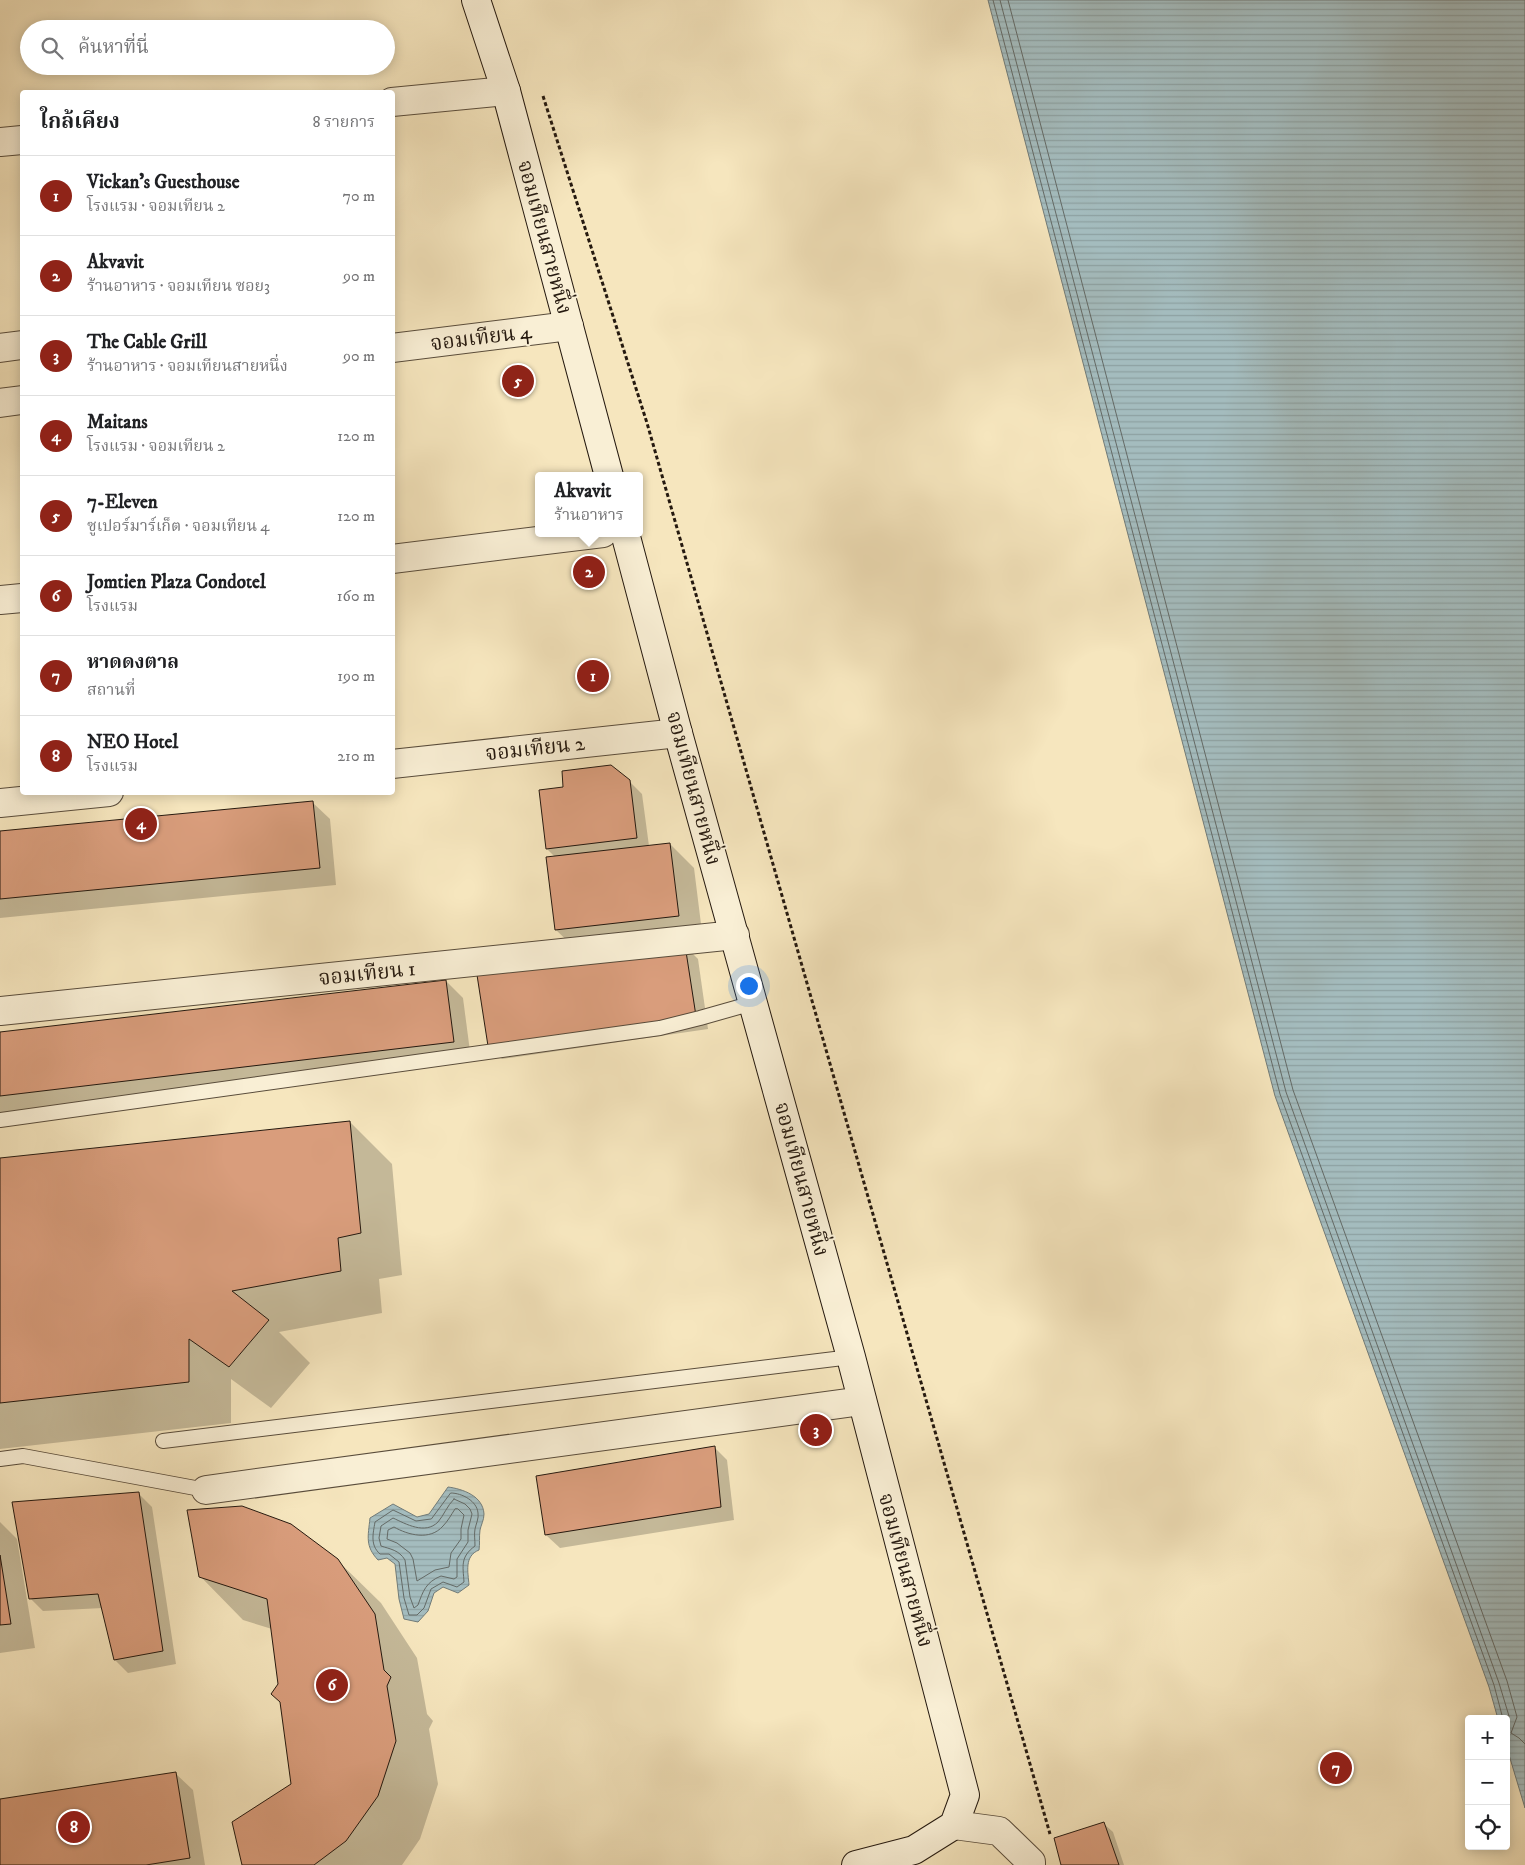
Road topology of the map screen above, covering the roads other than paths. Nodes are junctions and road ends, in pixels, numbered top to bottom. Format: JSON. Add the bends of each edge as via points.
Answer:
{"nodes":[{"id":1,"x":476,"y":0,"type":"edge"},
{"id":2,"x":506,"y":91,"type":"junction"},
{"id":3,"x":395,"y":102,"type":"edge"},
{"id":4,"x":20,"y":140,"type":"edge"},
{"id":5,"x":0,"y":142,"type":"edge"},
{"id":6,"x":568,"y":326,"type":"junction"},
{"id":7,"x":20,"y":345,"type":"edge"},
{"id":8,"x":0,"y":348,"type":"edge"},
{"id":9,"x":395,"y":348,"type":"edge"},
{"id":10,"x":20,"y":400,"type":"edge"},
{"id":11,"x":0,"y":403,"type":"edge"},
{"id":12,"x":608,"y":472,"type":"edge"},
{"id":13,"x":571,"y":537,"type":"edge"},
{"id":14,"x":626,"y":537,"type":"edge"},
{"id":15,"x":395,"y":559,"type":"edge"},
{"id":16,"x":20,"y":598,"type":"edge"},
{"id":17,"x":0,"y":600,"type":"edge"},
{"id":18,"x":678,"y":733,"type":"junction"},
{"id":19,"x":395,"y":764,"type":"edge"},
{"id":20,"x":82,"y":795,"type":"edge"},
{"id":21,"x":0,"y":804,"type":"edge"},
{"id":22,"x":735,"y":935,"type":"junction"},
{"id":23,"x":753,"y":1002,"type":"junction"},
{"id":24,"x":0,"y":1011,"type":"edge"},
{"id":25,"x":0,"y":1120,"type":"edge"},
{"id":26,"x":851,"y":1357,"type":"junction"},
{"id":27,"x":862,"y":1401,"type":"junction"},
{"id":28,"x":163,"y":1441,"type":"dead end"},
{"id":29,"x":0,"y":1459,"type":"edge"},
{"id":30,"x":206,"y":1490,"type":"joint"},
{"id":31,"x":954,"y":1825,"type":"junction"},
{"id":32,"x":856,"y":1865,"type":"edge"},
{"id":33,"x":1031,"y":1865,"type":"edge"}],
"edges":[{"from":1,"to":2,"type":"street","name":"จอมเทียนสายหนึ่ง"},
{"from":2,"to":3,"type":"street"},
{"from":2,"to":6,"type":"street","name":"จอมเทียนสายหนึ่ง"},
{"from":4,"to":5,"type":"street"},
{"from":6,"to":9,"type":"street","name":"จอมเทียน 4"},
{"from":6,"to":12,"type":"street","name":"จอมเทียนสายหนึ่ง"},
{"from":7,"to":8,"type":"street"},
{"from":10,"to":11,"type":"street"},
{"from":13,"to":15,"type":"street"},
{"from":14,"to":18,"type":"street","name":"จอมเทียนสายหนึ่ง"},
{"from":16,"to":17,"type":"street"},
{"from":18,"to":19,"type":"street","name":"จอมเทียน 2"},
{"from":18,"to":22,"type":"street","name":"จอมเทียนสายหนึ่ง"},
{"from":20,"to":21,"type":"street"},
{"from":22,"to":23,"type":"street","name":"จอมเทียนสายหนึ่ง"},
{"from":22,"to":24,"type":"street","name":"จอมเทียน 1"},
{"from":23,"to":25,"type":"lane","via":[[660,1028]]},
{"from":23,"to":26,"type":"street","name":"จอมเทียนสายหนึ่ง"},
{"from":26,"to":27,"type":"street","name":"จอมเทียนสายหนึ่ง"},
{"from":26,"to":28,"type":"lane"},
{"from":27,"to":30,"type":"street"},
{"from":27,"to":31,"type":"street","name":"จอมเทียนสายหนึ่ง","via":[[965,1795]]},
{"from":29,"to":30,"type":"lane","via":[[23,1456]]},
{"from":31,"to":32,"type":"street","via":[[914,1850]]},
{"from":31,"to":33,"type":"street","via":[[999,1831]]}]}
